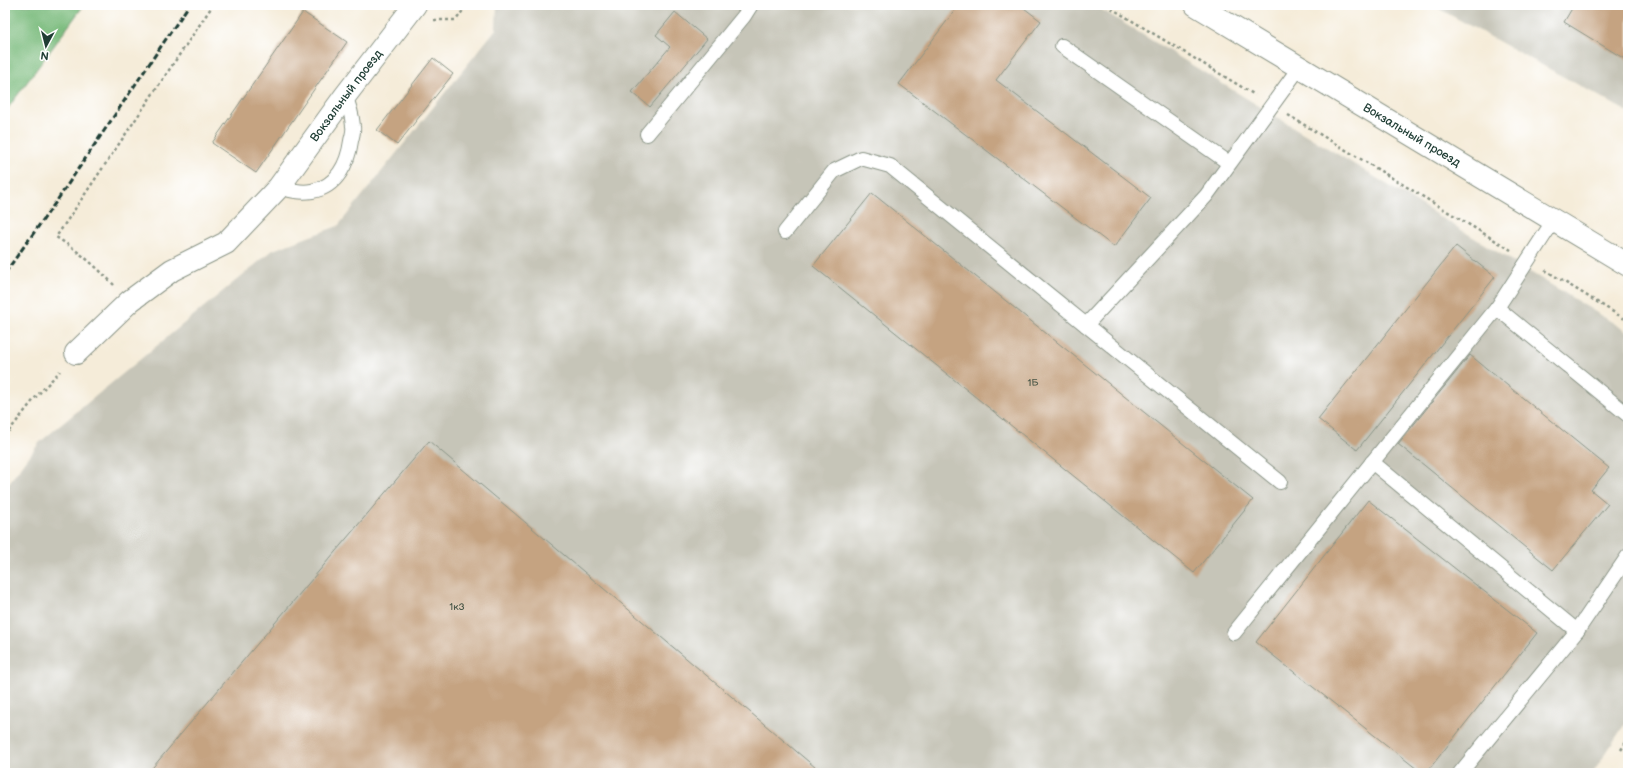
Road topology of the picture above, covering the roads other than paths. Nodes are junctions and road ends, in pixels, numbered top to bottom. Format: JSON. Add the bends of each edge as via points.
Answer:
{"nodes":[{"id":1,"x":751,"y":5,"type":"edge"},
{"id":2,"x":1196,"y":5,"type":"edge"},
{"id":3,"x":409,"y":12,"type":"edge"},
{"id":4,"x":1062,"y":46,"type":"dead end"},
{"id":5,"x":1299,"y":68,"type":"junction"},
{"id":6,"x":346,"y":96,"type":"junction"},
{"id":7,"x":647,"y":134,"type":"dead end"},
{"id":8,"x":1229,"y":163,"type":"junction"},
{"id":9,"x":279,"y":187,"type":"junction"},
{"id":10,"x":1554,"y":220,"type":"junction"},
{"id":11,"x":785,"y":232,"type":"dead end"},
{"id":12,"x":1628,"y":265,"type":"edge"},
{"id":13,"x":1497,"y":308,"type":"junction"},
{"id":14,"x":1086,"y":325,"type":"junction"},
{"id":15,"x":76,"y":353,"type":"road end"},
{"id":16,"x":1628,"y":415,"type":"edge"},
{"id":17,"x":1372,"y":462,"type":"junction"},
{"id":18,"x":1280,"y":482,"type":"dead end"},
{"id":19,"x":1628,"y":556,"type":"edge"},
{"id":20,"x":1577,"y":631,"type":"junction"},
{"id":21,"x":1234,"y":633,"type":"dead end"},
{"id":22,"x":1460,"y":773,"type":"edge"}],
"edges":[{"from":1,"to":7,"type":"lane"},
{"from":2,"to":5,"type":"street","name":"Вокзальный проезд"},
{"from":3,"to":6,"type":"street","name":"Вокзальный проезд"},
{"from":4,"to":8,"type":"lane"},
{"from":5,"to":8,"type":"lane"},
{"from":5,"to":10,"type":"street","name":"Вокзальный проезд"},
{"from":6,"to":9,"type":"street","name":"Вокзальный проезд"},
{"from":6,"to":9,"type":"lane","via":[[354,127],[349,156],[342,170],[325,187],[312,191],[297,192]]},
{"from":8,"to":14,"type":"lane","via":[[1206,196]]},
{"from":9,"to":15,"type":"street","name":"Вокзальный проезд","via":[[226,243],[172,270],[130,301]]},
{"from":10,"to":12,"type":"street","name":"Вокзальный проезд"},
{"from":10,"to":13,"type":"lane"},
{"from":11,"to":14,"type":"lane","via":[[834,171],[860,158],[890,166]]},
{"from":13,"to":16,"type":"lane"},
{"from":13,"to":17,"type":"lane"},
{"from":14,"to":18,"type":"lane"},
{"from":17,"to":20,"type":"lane"},
{"from":17,"to":21,"type":"lane"},
{"from":19,"to":20,"type":"lane"},
{"from":20,"to":22,"type":"lane"}]}
